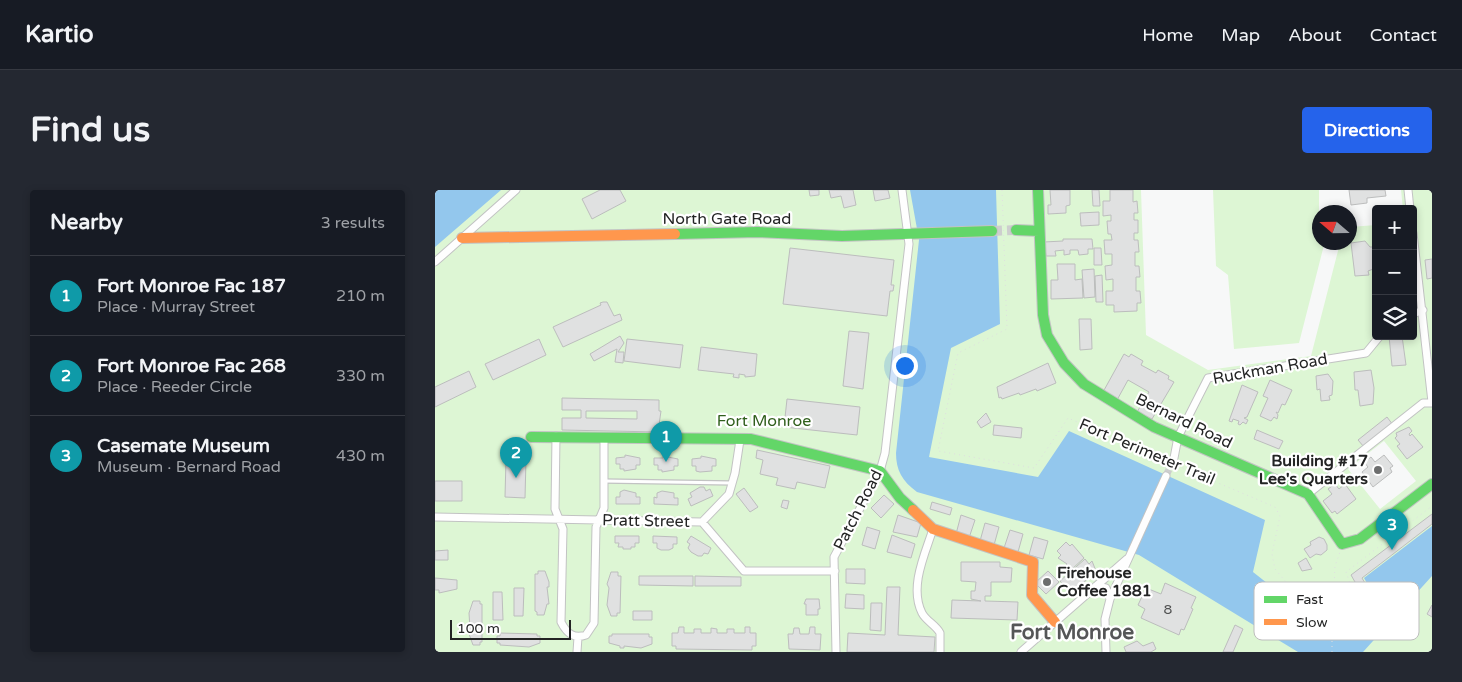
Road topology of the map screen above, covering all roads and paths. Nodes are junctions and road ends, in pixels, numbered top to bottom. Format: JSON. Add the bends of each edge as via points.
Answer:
{"nodes":[{"id":1,"x":516,"y":190,"type":"edge"},
{"id":2,"x":903,"y":190,"type":"edge"},
{"id":3,"x":1002,"y":190,"type":"edge"},
{"id":4,"x":1038,"y":190,"type":"edge"},
{"id":5,"x":1408,"y":190,"type":"edge"},
{"id":6,"x":1410,"y":205,"type":"edge"},
{"id":7,"x":1016,"y":230,"type":"tunnel mouth"},
{"id":8,"x":992,"y":231,"type":"tunnel mouth"},
{"id":9,"x":1039,"y":231,"type":"junction"},
{"id":10,"x":912,"y":234,"type":"junction"},
{"id":11,"x":462,"y":238,"type":"junction"},
{"id":12,"x":1415,"y":250,"type":"edge"},
{"id":13,"x":435,"y":262,"type":"edge"},
{"id":14,"x":1423,"y":310,"type":"junction"},
{"id":15,"x":1417,"y":312,"type":"edge"},
{"id":16,"x":1377,"y":340,"type":"edge"},
{"id":17,"x":1432,"y":403,"type":"edge"},
{"id":18,"x":531,"y":436,"type":"dead end"},
{"id":19,"x":556,"y":436,"type":"junction"},
{"id":20,"x":1178,"y":437,"type":"junction"},
{"id":21,"x":604,"y":438,"type":"junction"},
{"id":22,"x":740,"y":440,"type":"junction"},
{"id":23,"x":1174,"y":458,"type":"tunnel mouth"},
{"id":24,"x":880,"y":471,"type":"junction"},
{"id":25,"x":1166,"y":476,"type":"tunnel mouth"},
{"id":26,"x":604,"y":481,"type":"junction"},
{"id":27,"x":733,"y":483,"type":"junction"},
{"id":28,"x":1432,"y":484,"type":"edge"},
{"id":29,"x":1308,"y":494,"type":"junction"},
{"id":30,"x":1432,"y":506,"type":"edge"},
{"id":31,"x":435,"y":517,"type":"edge"},
{"id":32,"x":560,"y":520,"type":"junction"},
{"id":33,"x":599,"y":520,"type":"junction"},
{"id":34,"x":702,"y":522,"type":"junction"},
{"id":35,"x":933,"y":529,"type":"junction"},
{"id":36,"x":1342,"y":544,"type":"junction"},
{"id":37,"x":1129,"y":557,"type":"junction"},
{"id":38,"x":835,"y":571,"type":"junction"},
{"id":39,"x":1286,"y":582,"type":"edge"},
{"id":40,"x":1334,"y":582,"type":"edge"},
{"id":41,"x":1350,"y":582,"type":"edge"},
{"id":42,"x":1096,"y":586,"type":"junction"},
{"id":43,"x":1110,"y":599,"type":"junction"},
{"id":44,"x":1055,"y":622,"type":"junction"},
{"id":45,"x":578,"y":637,"type":"junction"},
{"id":46,"x":577,"y":652,"type":"edge"},
{"id":47,"x":836,"y":652,"type":"edge"},
{"id":48,"x":941,"y":652,"type":"edge"},
{"id":49,"x":1021,"y":652,"type":"edge"},
{"id":50,"x":1106,"y":652,"type":"edge"}],
"edges":[{"from":1,"to":11,"type":"street"},
{"from":2,"to":10,"type":"street","name":"Patch Road"},
{"from":3,"to":39,"type":"path","name":"Fort Perimeter Trail","via":[[1007,329],[958,353],[938,451],[1033,468],[1068,418],[1275,507],[1280,516],[1272,554],[1275,569]]},
{"from":4,"to":9,"type":"street","name":"Bernard Road"},
{"from":5,"to":6,"type":"street"},
{"from":7,"to":9,"type":"street"},
{"from":8,"to":10,"type":"street","name":"North Gate Road"},
{"from":9,"to":20,"type":"street","name":"Bernard Road","via":[[1043,315],[1047,334],[1064,363],[1097,393],[1154,427]]},
{"from":10,"to":11,"type":"street","name":"North Gate Road","via":[[841,236],[758,232]]},
{"from":10,"to":24,"type":"street","name":"Patch Road","via":[[885,453]]},
{"from":11,"to":13,"type":"street"},
{"from":12,"to":14,"type":"street"},
{"from":14,"to":15,"type":"street"},
{"from":14,"to":17,"type":"street"},
{"from":16,"to":20,"type":"street","name":"Ruckman Road","via":[[1366,353],[1208,378]]},
{"from":17,"to":29,"type":"street","via":[[1423,403]]},
{"from":18,"to":19,"type":"street"},
{"from":19,"to":21,"type":"street"},
{"from":19,"to":32,"type":"street","via":[[555,509]]},
{"from":20,"to":23,"type":"street","name":"Ruckman Road"},
{"from":20,"to":29,"type":"street","name":"Bernard Road"},
{"from":21,"to":22,"type":"street"},
{"from":21,"to":26,"type":"street"},
{"from":22,"to":24,"type":"street"},
{"from":22,"to":27,"type":"street"},
{"from":24,"to":35,"type":"street","via":[[900,498]]},
{"from":24,"to":38,"type":"street","name":"Patch Road","via":[[834,557]]},
{"from":25,"to":37,"type":"street"},
{"from":26,"to":27,"type":"lane"},
{"from":26,"to":33,"type":"street"},
{"from":27,"to":34,"type":"street","via":[[729,494]]},
{"from":28,"to":36,"type":"street","via":[[1360,539]]},
{"from":29,"to":36,"type":"street"},
{"from":30,"to":41,"type":"path","name":"Fort Perimeter Trail","via":[[1346,572]]},
{"from":31,"to":32,"type":"street","name":"Pratt Street"},
{"from":32,"to":33,"type":"street","name":"Pratt Street"},
{"from":32,"to":45,"type":"street","via":[[563,529],[561,622],[570,634]]},
{"from":33,"to":34,"type":"street","name":"Pratt Street"},
{"from":33,"to":45,"type":"street","via":[[596,528],[594,623],[587,635]]},
{"from":34,"to":38,"type":"street","name":"Pratt Street","via":[[744,571]]},
{"from":35,"to":44,"type":"street","via":[[1033,562],[1032,596]]},
{"from":35,"to":48,"type":"street","via":[[920,569],[918,600],[923,614],[940,633]]},
{"from":36,"to":40,"type":"path","via":[[1335,566]]},
{"from":37,"to":42,"type":"street"},
{"from":37,"to":43,"type":"street"},
{"from":38,"to":47,"type":"street","name":"Patch Road"},
{"from":42,"to":43,"type":"street","via":[[1106,588]]},
{"from":42,"to":44,"type":"street"},
{"from":43,"to":50,"type":"street","via":[[1105,619]]},
{"from":44,"to":49,"type":"street"},
{"from":45,"to":46,"type":"street"}]}
